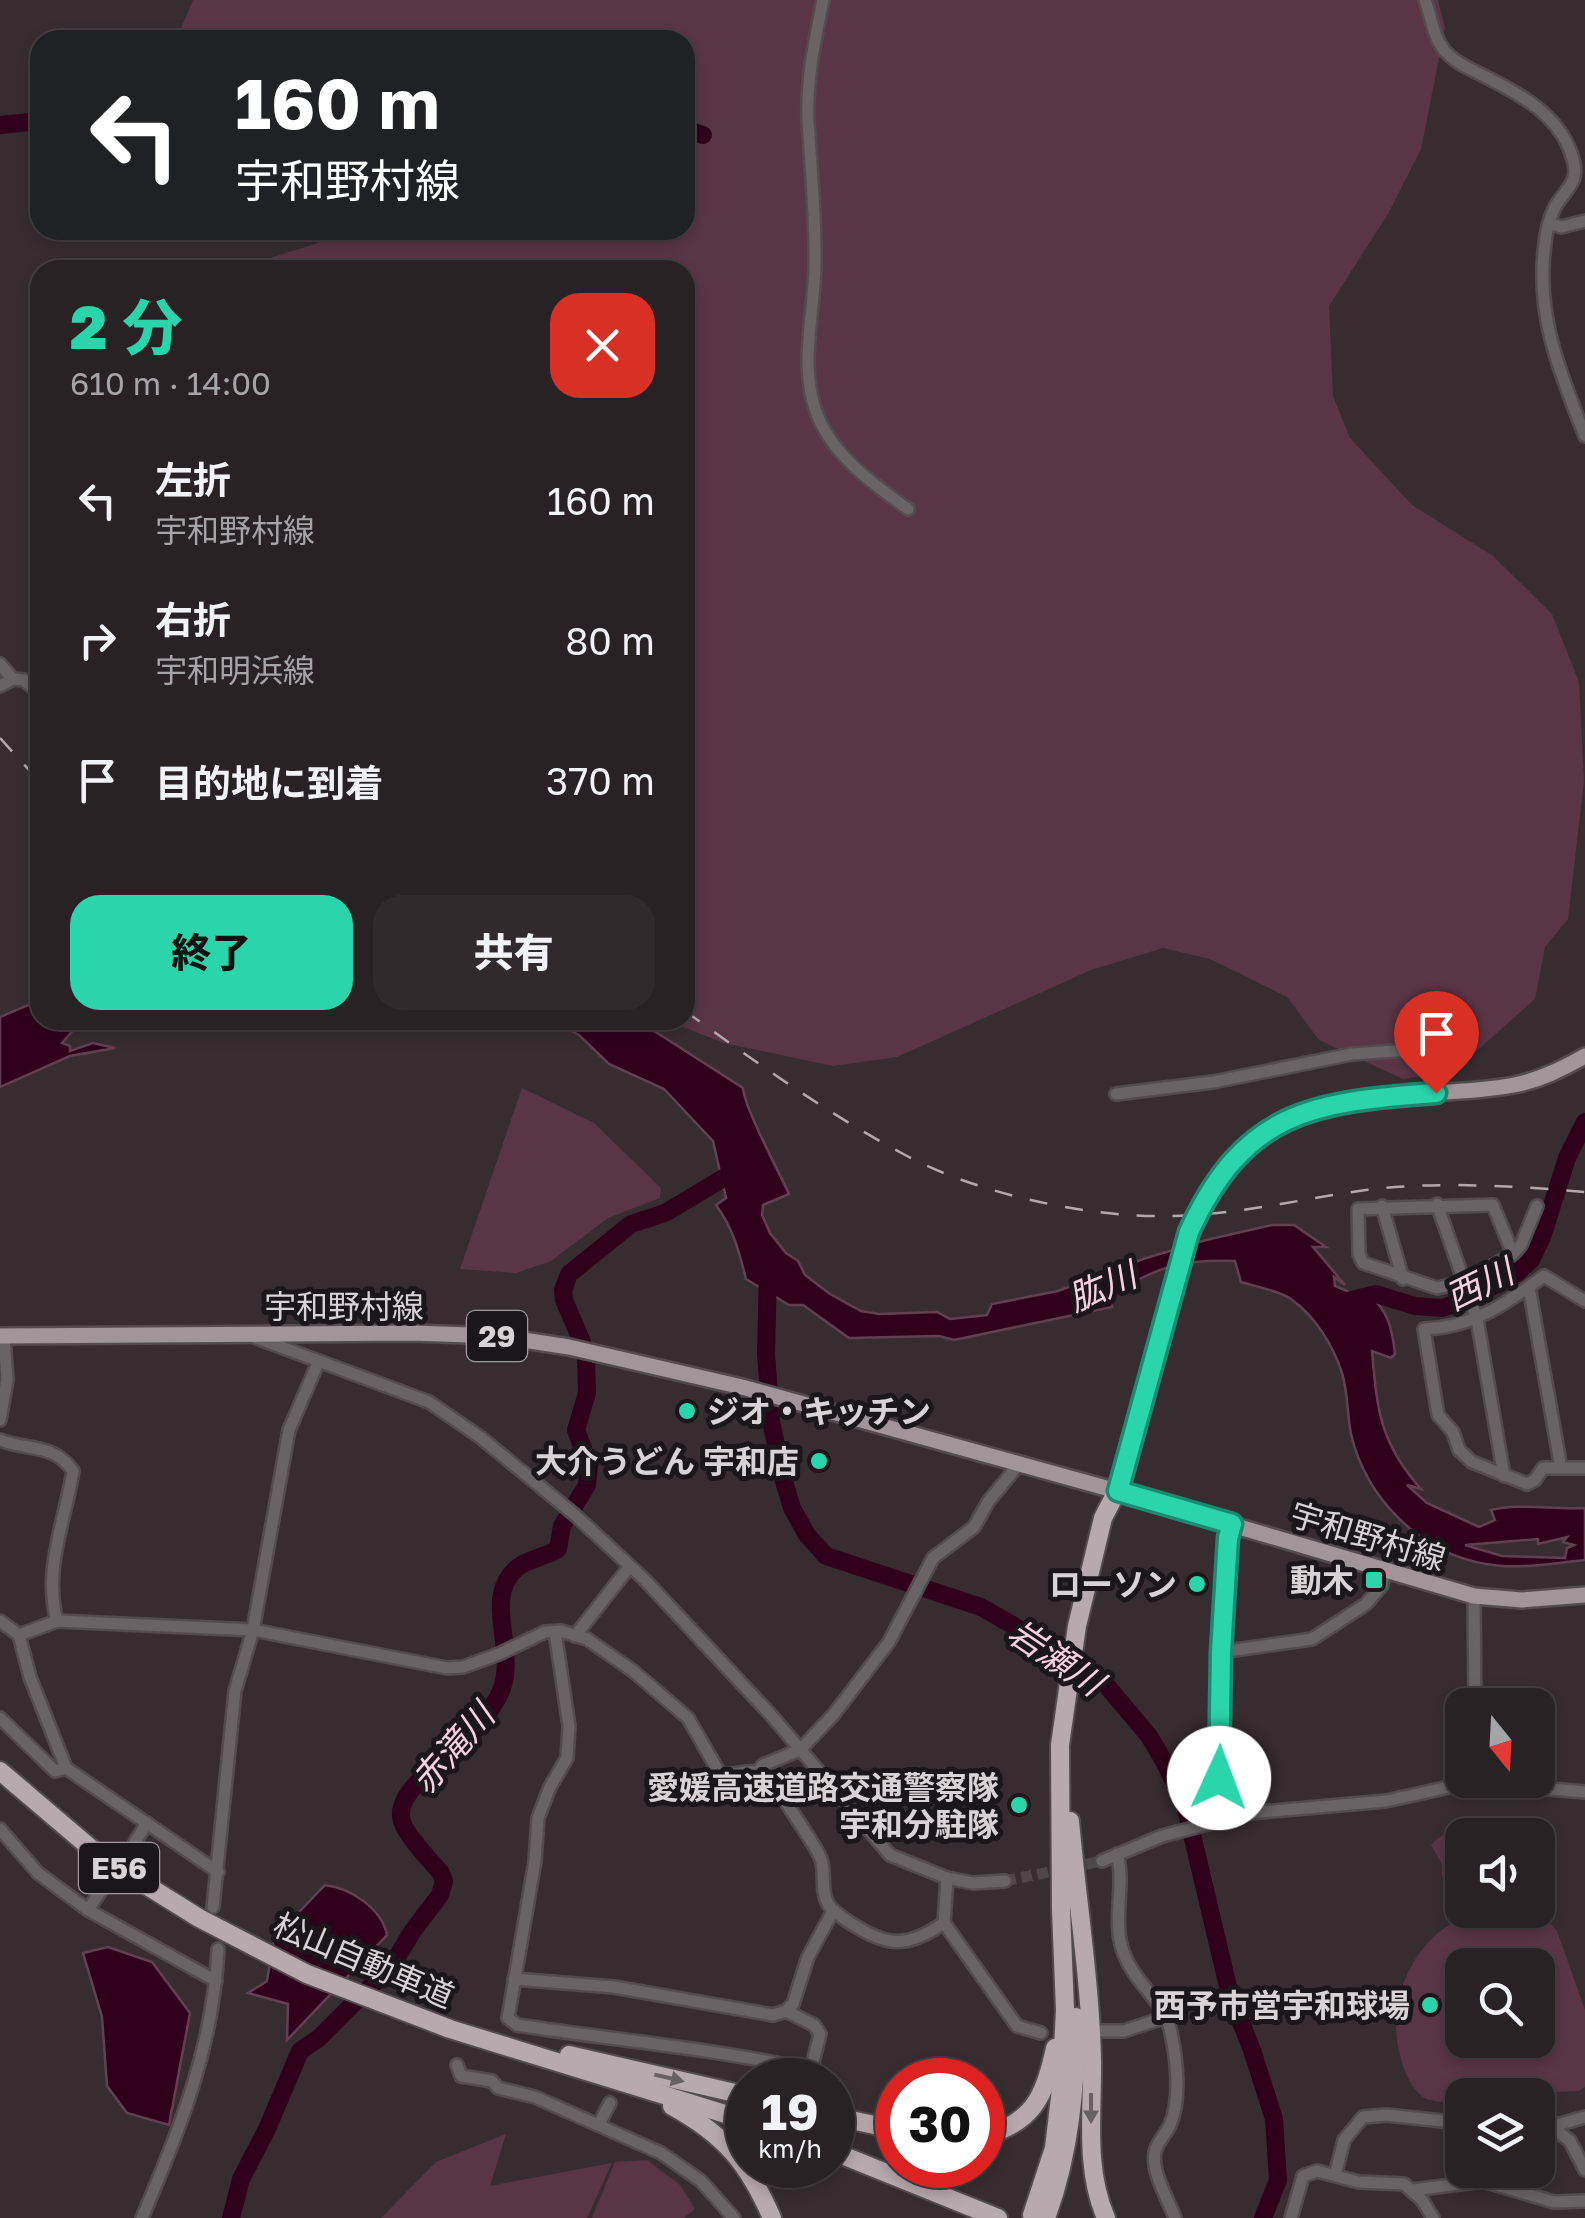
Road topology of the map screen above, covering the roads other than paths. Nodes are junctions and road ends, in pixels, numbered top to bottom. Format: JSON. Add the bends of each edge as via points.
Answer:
{"nodes":[{"id":1,"x":823,"y":0,"type":"edge"},
{"id":2,"x":1425,"y":0,"type":"edge"},
{"id":3,"x":1585,"y":220,"type":"edge"},
{"id":4,"x":1549,"y":223,"type":"junction"},
{"id":5,"x":1585,"y":436,"type":"edge"},
{"id":6,"x":908,"y":509,"type":"dead end"},
{"id":7,"x":0,"y":664,"type":"edge"},
{"id":8,"x":13,"y":679,"type":"junction"},
{"id":9,"x":30,"y":685,"type":"edge"},
{"id":10,"x":0,"y":686,"type":"edge"},
{"id":11,"x":1585,"y":1056,"type":"edge"},
{"id":12,"x":1436,"y":1093,"type":"junction"},
{"id":13,"x":1116,"y":1094,"type":"dead end"},
{"id":14,"x":1436,"y":1204,"type":"junction"},
{"id":15,"x":1382,"y":1206,"type":"junction"},
{"id":16,"x":1537,"y":1206,"type":"dead end"},
{"id":17,"x":1513,"y":1254,"type":"junction"},
{"id":18,"x":1403,"y":1278,"type":"junction"},
{"id":19,"x":1529,"y":1286,"type":"junction"},
{"id":20,"x":1466,"y":1287,"type":"junction"},
{"id":21,"x":1585,"y":1301,"type":"edge"},
{"id":22,"x":1475,"y":1313,"type":"junction"},
{"id":23,"x":246,"y":1334,"type":"junction"},
{"id":24,"x":2,"y":1336,"type":"edge"},
{"id":25,"x":318,"y":1363,"type":"junction"},
{"id":26,"x":0,"y":1420,"type":"edge"},
{"id":27,"x":0,"y":1440,"type":"edge"},
{"id":28,"x":1019,"y":1464,"type":"junction"},
{"id":29,"x":1561,"y":1468,"type":"junction"},
{"id":30,"x":1585,"y":1468,"type":"edge"},
{"id":31,"x":1504,"y":1476,"type":"junction"},
{"id":32,"x":1118,"y":1491,"type":"junction"},
{"id":33,"x":1232,"y":1524,"type":"junction"},
{"id":34,"x":630,"y":1566,"type":"junction"},
{"id":35,"x":1384,"y":1570,"type":"junction"},
{"id":36,"x":1585,"y":1595,"type":"edge"},
{"id":37,"x":1474,"y":1596,"type":"junction"},
{"id":38,"x":0,"y":1620,"type":"edge"},
{"id":39,"x":57,"y":1620,"type":"junction"},
{"id":40,"x":253,"y":1630,"type":"junction"},
{"id":41,"x":555,"y":1632,"type":"junction"},
{"id":42,"x":19,"y":1635,"type":"junction"},
{"id":43,"x":576,"y":1636,"type":"junction"},
{"id":44,"x":1221,"y":1652,"type":"junction"},
{"id":45,"x":1475,"y":1688,"type":"edge"},
{"id":46,"x":0,"y":1718,"type":"edge"},
{"id":47,"x":1065,"y":1729,"type":"junction"},
{"id":48,"x":800,"y":1750,"type":"junction"},
{"id":49,"x":66,"y":1768,"type":"junction"},
{"id":50,"x":0,"y":1771,"type":"edge"},
{"id":51,"x":758,"y":1772,"type":"junction"},
{"id":52,"x":1445,"y":1787,"type":"edge"},
{"id":53,"x":1555,"y":1789,"type":"edge"},
{"id":54,"x":1585,"y":1792,"type":"edge"},
{"id":55,"x":1210,"y":1821,"type":"junction"},
{"id":56,"x":147,"y":1824,"type":"junction"},
{"id":57,"x":0,"y":1829,"type":"edge"},
{"id":58,"x":1072,"y":1837,"type":"junction"},
{"id":59,"x":136,"y":1842,"type":"tunnel mouth"},
{"id":60,"x":1118,"y":1854,"type":"junction"},
{"id":61,"x":1102,"y":1861,"type":"tunnel mouth"},
{"id":62,"x":218,"y":1872,"type":"junction"},
{"id":63,"x":947,"y":1878,"type":"junction"},
{"id":64,"x":1005,"y":1881,"type":"tunnel mouth"},
{"id":65,"x":104,"y":1886,"type":"tunnel mouth"},
{"id":66,"x":213,"y":1906,"type":"dead end"},
{"id":67,"x":88,"y":1910,"type":"junction"},
{"id":68,"x":1061,"y":1910,"type":"junction"},
{"id":69,"x":833,"y":1911,"type":"junction"},
{"id":70,"x":944,"y":1923,"type":"junction"},
{"id":71,"x":218,"y":1949,"type":"dead end"},
{"id":72,"x":514,"y":1979,"type":"junction"},
{"id":73,"x":216,"y":1981,"type":"junction"},
{"id":74,"x":786,"y":2011,"type":"junction"},
{"id":75,"x":1166,"y":2017,"type":"junction"},
{"id":76,"x":437,"y":2025,"type":"junction"},
{"id":77,"x":1102,"y":2032,"type":"dead end"},
{"id":78,"x":1041,"y":2033,"type":"dead end"},
{"id":79,"x":624,"y":2042,"type":"junction"},
{"id":80,"x":620,"y":2059,"type":"dead end"},
{"id":81,"x":457,"y":2065,"type":"dead end"},
{"id":82,"x":638,"y":2088,"type":"junction"},
{"id":83,"x":725,"y":2091,"type":"edge"},
{"id":84,"x":610,"y":2102,"type":"dead end"},
{"id":85,"x":725,"y":2114,"type":"edge"},
{"id":86,"x":1585,"y":2117,"type":"edge"},
{"id":87,"x":1445,"y":2121,"type":"edge"},
{"id":88,"x":599,"y":2124,"type":"junction"},
{"id":89,"x":1005,"y":2130,"type":"edge"},
{"id":90,"x":1555,"y":2132,"type":"edge"},
{"id":91,"x":1558,"y":2132,"type":"junction"},
{"id":92,"x":855,"y":2160,"type":"edge"},
{"id":93,"x":1585,"y":2170,"type":"edge"},
{"id":94,"x":1335,"y":2175,"type":"junction"},
{"id":95,"x":1413,"y":2190,"type":"junction"},
{"id":96,"x":1585,"y":2200,"type":"edge"},
{"id":97,"x":1039,"y":2217,"type":"edge"},
{"id":98,"x":142,"y":2218,"type":"edge"},
{"id":99,"x":734,"y":2218,"type":"edge"},
{"id":100,"x":772,"y":2218,"type":"edge"},
{"id":101,"x":998,"y":2218,"type":"edge"},
{"id":102,"x":1106,"y":2218,"type":"edge"},
{"id":103,"x":1175,"y":2218,"type":"edge"},
{"id":104,"x":1291,"y":2218,"type":"edge"},
{"id":105,"x":1433,"y":2218,"type":"edge"}],
"edges":[{"from":1,"to":6,"type":"street","via":[[808,119],[815,240],[806,354],[810,386],[830,439]]},
{"from":2,"to":4,"type":"street","via":[[1444,50],[1525,98],[1562,134],[1575,172]]},
{"from":3,"to":4,"type":"street","via":[[1562,227]]},
{"from":4,"to":5,"type":"street","via":[[1544,312]]},
{"from":7,"to":8,"type":"street"},
{"from":8,"to":9,"type":"street"},
{"from":8,"to":10,"type":"street"},
{"from":11,"to":12,"type":"main road","via":[[1515,1085]]},
{"from":12,"to":13,"type":"street","via":[[1440,1063],[1410,1050]]},
{"from":12,"to":32,"type":"main road","bridge":true,"via":[[1354,1099],[1296,1115],[1248,1147],[1207,1192],[1189,1232]]},
{"from":14,"to":15,"type":"street"},
{"from":14,"to":17,"type":"street","via":[[1493,1205]]},
{"from":14,"to":20,"type":"street"},
{"from":15,"to":18,"type":"street"},
{"from":15,"to":18,"type":"street","via":[[1358,1209],[1358,1254],[1363,1263]]},
{"from":16,"to":17,"type":"street"},
{"from":17,"to":20,"type":"street"},
{"from":18,"to":20,"type":"street","via":[[1437,1288]]},
{"from":19,"to":21,"type":"street","via":[[1544,1276]]},
{"from":19,"to":22,"type":"street"},
{"from":19,"to":29,"type":"street"},
{"from":20,"to":22,"type":"street"},
{"from":22,"to":31,"type":"street"},
{"from":22,"to":31,"type":"street","via":[[1450,1328],[1424,1329],[1438,1415],[1459,1450]]},
{"from":23,"to":24,"type":"main road","name":"宇和野村線","number":"29"},
{"from":23,"to":25,"type":"street"},
{"from":23,"to":28,"type":"main road","name":"宇和野村線","number":"29","via":[[413,1332],[569,1346]]},
{"from":24,"to":26,"type":"street","via":[[7,1380]]},
{"from":25,"to":34,"type":"street","via":[[429,1402],[480,1437]]},
{"from":25,"to":40,"type":"street","via":[[289,1430]]},
{"from":27,"to":39,"type":"street","via":[[44,1448],[73,1471],[53,1565]]},
{"from":28,"to":32,"type":"main road","name":"宇和野村線","number":"29"},
{"from":28,"to":48,"type":"street","via":[[974,1528],[933,1558],[888,1642]]},
{"from":29,"to":30,"type":"street"},
{"from":29,"to":31,"type":"street","via":[[1542,1468],[1527,1484]]},
{"from":32,"to":33,"type":"main road","name":"宇和野村線","number":"29"},
{"from":32,"to":47,"type":"highway","via":[[1082,1628]]},
{"from":33,"to":35,"type":"main road","name":"宇和野村線","number":"29"},
{"from":33,"to":44,"type":"street"},
{"from":34,"to":43,"type":"street"},
{"from":34,"to":48,"type":"street"},
{"from":35,"to":37,"type":"main road","name":"宇和野村線","number":"29"},
{"from":35,"to":44,"type":"street","via":[[1382,1585],[1366,1604],[1312,1639]]},
{"from":36,"to":37,"type":"main road","name":"宇和野村線","number":"29"},
{"from":37,"to":45,"type":"street"},
{"from":38,"to":42,"type":"street"},
{"from":39,"to":40,"type":"street"},
{"from":39,"to":42,"type":"street"},
{"from":40,"to":41,"type":"street","via":[[447,1668]]},
{"from":40,"to":62,"type":"street","via":[[234,1691]]},
{"from":41,"to":43,"type":"street"},
{"from":41,"to":72,"type":"street","via":[[569,1726],[567,1758],[538,1818]]},
{"from":42,"to":49,"type":"street"},
{"from":43,"to":51,"type":"street","via":[[599,1646],[688,1718],[720,1774]]},
{"from":44,"to":55,"type":"street","via":[[1222,1744]]},
{"from":46,"to":49,"type":"street","via":[[55,1771]]},
{"from":47,"to":58,"type":"highway"},
{"from":47,"to":68,"type":"highway"},
{"from":48,"to":51,"type":"street"},
{"from":48,"to":63,"type":"street","via":[[890,1854]]},
{"from":49,"to":56,"type":"street"},
{"from":50,"to":76,"type":"highway","name":"松山自動車道","number":"E56","via":[[101,1857],[199,1918],[307,1974]]},
{"from":51,"to":69,"type":"street","via":[[776,1786],[820,1856]]},
{"from":52,"to":55,"type":"street"},
{"from":53,"to":54,"type":"street"},
{"from":55,"to":60,"type":"street"},
{"from":56,"to":59,"type":"street"},
{"from":56,"to":62,"type":"street"},
{"from":57,"to":67,"type":"street","via":[[38,1873]]},
{"from":58,"to":97,"type":"highway","via":[[1074,2107],[1064,2158]]},
{"from":58,"to":102,"type":"highway","one_way":true,"via":[[1089,2007],[1095,2182]]},
{"from":60,"to":61,"type":"street"},
{"from":60,"to":75,"type":"street","via":[[1123,1953]]},
{"from":62,"to":66,"type":"street"},
{"from":63,"to":64,"type":"street"},
{"from":63,"to":70,"type":"street"},
{"from":65,"to":67,"type":"street"},
{"from":67,"to":73,"type":"street"},
{"from":68,"to":89,"type":"highway","via":[[1056,2042],[1047,2086],[1030,2112]]},
{"from":68,"to":97,"type":"highway","via":[[1061,2090]]},
{"from":69,"to":70,"type":"street","via":[[880,1941],[912,1938]]},
{"from":69,"to":74,"type":"street"},
{"from":70,"to":78,"type":"street","via":[[1017,2026]]},
{"from":71,"to":73,"type":"street"},
{"from":72,"to":74,"type":"street","via":[[614,1987],[773,2016]]},
{"from":72,"to":79,"type":"street","via":[[507,2012],[517,2025]]},
{"from":73,"to":98,"type":"street","via":[[185,2117]]},
{"from":74,"to":79,"type":"street","via":[[820,2034],[812,2066],[805,2069],[729,2052]]},
{"from":75,"to":77,"type":"street"},
{"from":75,"to":103,"type":"street","via":[[1175,2109],[1155,2149],[1155,2165]]},
{"from":76,"to":82,"type":"highway","name":"松山自動車道","number":"E56"},
{"from":76,"to":83,"type":"highway","one_way":true},
{"from":79,"to":80,"type":"street"},
{"from":81,"to":88,"type":"street","via":[[461,2076]]},
{"from":82,"to":85,"type":"highway","name":"松山自動車道","number":"E56"},
{"from":82,"to":100,"type":"highway","via":[[717,2134],[742,2160]]},
{"from":84,"to":88,"type":"street"},
{"from":86,"to":91,"type":"street","via":[[1560,2124]]},
{"from":87,"to":94,"type":"street","via":[[1363,2117],[1344,2140]]},
{"from":88,"to":99,"type":"street","via":[[682,2167]]},
{"from":90,"to":91,"type":"street"},
{"from":91,"to":93,"type":"street"},
{"from":92,"to":101,"type":"highway"},
{"from":94,"to":95,"type":"street"},
{"from":94,"to":104,"type":"street","via":[[1303,2176]]},
{"from":95,"to":96,"type":"street","via":[[1483,2181],[1554,2202]]},
{"from":95,"to":105,"type":"street"}]}
